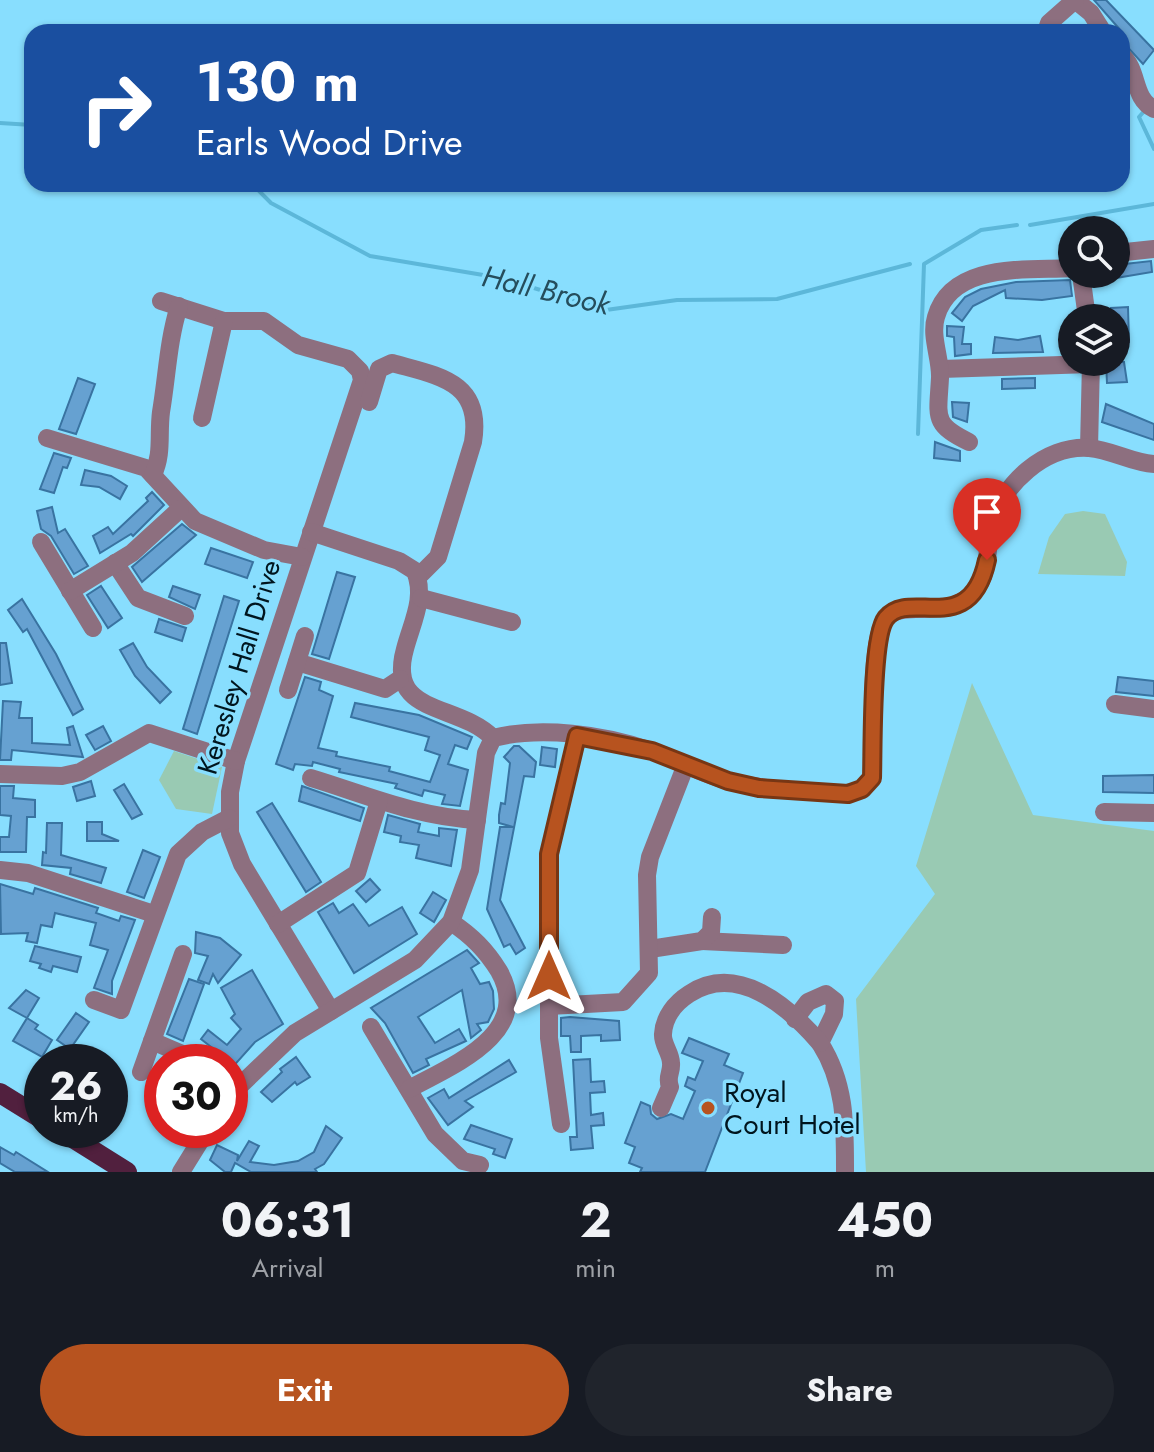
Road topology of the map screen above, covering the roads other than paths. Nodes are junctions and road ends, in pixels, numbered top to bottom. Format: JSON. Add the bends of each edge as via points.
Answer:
{"nodes":[{"id":1,"x":1075,"y":0,"type":"edge"},
{"id":2,"x":1049,"y":24,"type":"edge"},
{"id":3,"x":1098,"y":24,"type":"edge"},
{"id":4,"x":1130,"y":90,"type":"edge"},
{"id":5,"x":1154,"y":109,"type":"edge"},
{"id":6,"x":1154,"y":249,"type":"edge"},
{"id":7,"x":1130,"y":252,"type":"edge"},
{"id":8,"x":1058,"y":268,"type":"edge"},
{"id":9,"x":224,"y":321,"type":"junction"},
{"id":10,"x":1058,"y":364,"type":"edge"},
{"id":11,"x":941,"y":369,"type":"junction"},
{"id":12,"x":1091,"y":376,"type":"edge"},
{"id":13,"x":369,"y":402,"type":"dead end"},
{"id":14,"x":202,"y":418,"type":"dead end"},
{"id":15,"x":47,"y":438,"type":"dead end"},
{"id":16,"x":969,"y":442,"type":"dead end"},
{"id":17,"x":1089,"y":448,"type":"junction"},
{"id":18,"x":1154,"y":464,"type":"edge"},
{"id":19,"x":153,"y":475,"type":"junction"},
{"id":20,"x":180,"y":509,"type":"junction"},
{"id":21,"x":311,"y":532,"type":"junction"},
{"id":22,"x":41,"y":542,"type":"dead end"},
{"id":23,"x":302,"y":557,"type":"junction"},
{"id":24,"x":115,"y":563,"type":"junction"},
{"id":25,"x":418,"y":577,"type":"junction"},
{"id":26,"x":70,"y":591,"type":"junction"},
{"id":27,"x":421,"y":598,"type":"junction"},
{"id":28,"x":185,"y":616,"type":"dead end"},
{"id":29,"x":512,"y":622,"type":"dead end"},
{"id":30,"x":93,"y":628,"type":"dead end"},
{"id":31,"x":305,"y":636,"type":"dead end"},
{"id":32,"x":297,"y":662,"type":"junction"},
{"id":33,"x":400,"y":679,"type":"junction"},
{"id":34,"x":288,"y":690,"type":"dead end"},
{"id":35,"x":1115,"y":704,"type":"dead end"},
{"id":36,"x":1154,"y":709,"type":"edge"},
{"id":37,"x":577,"y":736,"type":"junction"},
{"id":38,"x":493,"y":738,"type":"junction"},
{"id":39,"x":236,"y":761,"type":"junction"},
{"id":40,"x":685,"y":767,"type":"junction"},
{"id":41,"x":0,"y":774,"type":"edge"},
{"id":42,"x":311,"y":778,"type":"dead end"},
{"id":43,"x":379,"y":801,"type":"junction"},
{"id":44,"x":1104,"y":812,"type":"dead end"},
{"id":45,"x":1154,"y":813,"type":"edge"},
{"id":46,"x":229,"y":818,"type":"junction"},
{"id":47,"x":477,"y":820,"type":"junction"},
{"id":48,"x":0,"y":870,"type":"edge"},
{"id":49,"x":154,"y":914,"type":"junction"},
{"id":50,"x":712,"y":917,"type":"dead end"},
{"id":51,"x":451,"y":922,"type":"junction"},
{"id":52,"x":278,"y":924,"type":"junction"},
{"id":53,"x":702,"y":941,"type":"junction"},
{"id":54,"x":783,"y":945,"type":"dead end"},
{"id":55,"x":650,"y":949,"type":"junction"},
{"id":56,"x":183,"y":954,"type":"dead end"},
{"id":57,"x":94,"y":1000,"type":"dead end"},
{"id":58,"x":549,"y":1006,"type":"junction"},
{"id":59,"x":331,"y":1011,"type":"junction"},
{"id":60,"x":795,"y":1019,"type":"junction"},
{"id":61,"x":371,"y":1027,"type":"dead end"},
{"id":62,"x":152,"y":1041,"type":"junction"},
{"id":63,"x":820,"y":1043,"type":"junction"},
{"id":64,"x":159,"y":1044,"type":"edge"},
{"id":65,"x":141,"y":1072,"type":"dead end"},
{"id":66,"x":248,"y":1078,"type":"edge"},
{"id":67,"x":409,"y":1089,"type":"junction"},
{"id":68,"x":0,"y":1093,"type":"edge"},
{"id":69,"x":24,"y":1108,"type":"edge"},
{"id":70,"x":661,"y":1108,"type":"dead end"},
{"id":71,"x":561,"y":1124,"type":"dead end"},
{"id":72,"x":89,"y":1148,"type":"edge"},
{"id":73,"x":196,"y":1148,"type":"edge"},
{"id":74,"x":480,"y":1165,"type":"dead end"},
{"id":75,"x":127,"y":1172,"type":"edge"},
{"id":76,"x":181,"y":1172,"type":"edge"},
{"id":77,"x":845,"y":1172,"type":"edge"}],
"edges":[{"from":1,"to":2,"type":"street"},
{"from":1,"to":3,"type":"street"},
{"from":4,"to":5,"type":"street"},
{"from":6,"to":7,"type":"street"},
{"from":8,"to":11,"type":"street","via":[[996,271],[954,293],[935,320]]},
{"from":9,"to":14,"type":"street"},
{"from":9,"to":19,"type":"street","via":[[170,304],[168,384]]},
{"from":9,"to":21,"type":"street","name":"Keresley Hall Drive","via":[[264,321],[298,345],[348,359],[360,371],[362,380]]},
{"from":10,"to":11,"type":"street"},
{"from":11,"to":16,"type":"street","via":[[940,424]]},
{"from":12,"to":17,"type":"street"},
{"from":13,"to":25,"type":"street","via":[[379,369],[387,362],[458,386],[472,409],[473,442],[438,557]]},
{"from":15,"to":19,"type":"street","via":[[135,464]]},
{"from":17,"to":18,"type":"street"},
{"from":17,"to":40,"type":"street","via":[[1048,458],[1011,486],[992,523],[983,577],[969,596],[950,607],[898,610],[884,620],[878,644],[872,778],[862,789],[848,794],[759,788]]},
{"from":19,"to":20,"type":"street"},
{"from":20,"to":23,"type":"street","via":[[223,535]]},
{"from":20,"to":24,"type":"street"},
{"from":21,"to":23,"type":"street","name":"Keresley Hall Drive"},
{"from":21,"to":25,"type":"street","via":[[409,565]]},
{"from":22,"to":26,"type":"street"},
{"from":23,"to":39,"type":"street","name":"Keresley Hall Drive"},
{"from":24,"to":26,"type":"street"},
{"from":24,"to":28,"type":"street","via":[[138,598]]},
{"from":25,"to":27,"type":"street"},
{"from":26,"to":30,"type":"street"},
{"from":27,"to":29,"type":"street"},
{"from":27,"to":33,"type":"street"},
{"from":31,"to":32,"type":"street"},
{"from":32,"to":33,"type":"street","via":[[385,689]]},
{"from":32,"to":34,"type":"street"},
{"from":33,"to":38,"type":"street","via":[[414,700],[462,716]]},
{"from":35,"to":36,"type":"street"},
{"from":37,"to":38,"type":"street","via":[[517,731]]},
{"from":37,"to":40,"type":"street","via":[[652,751]]},
{"from":37,"to":58,"type":"street","via":[[549,854]]},
{"from":38,"to":47,"type":"street"},
{"from":39,"to":41,"type":"street","via":[[149,733],[80,772]]},
{"from":39,"to":46,"type":"street","name":"Keresley Hall Drive"},
{"from":40,"to":55,"type":"street","via":[[650,857]]},
{"from":42,"to":43,"type":"street"},
{"from":43,"to":47,"type":"street","via":[[438,818]]},
{"from":43,"to":52,"type":"street","via":[[357,873]]},
{"from":44,"to":45,"type":"street"},
{"from":46,"to":49,"type":"street","via":[[202,832],[178,854]]},
{"from":46,"to":52,"type":"street","name":"Keresley Hall Drive","via":[[242,864]]},
{"from":47,"to":51,"type":"street","via":[[470,870]]},
{"from":48,"to":49,"type":"street","via":[[28,873]]},
{"from":49,"to":57,"type":"street","via":[[121,1010]]},
{"from":50,"to":53,"type":"street","via":[[711,932]]},
{"from":51,"to":59,"type":"street","via":[[415,960]]},
{"from":51,"to":67,"type":"street","via":[[488,952],[507,988],[507,1011],[488,1041]]},
{"from":52,"to":59,"type":"street","name":"Keresley Hall Drive"},
{"from":53,"to":54,"type":"street"},
{"from":53,"to":55,"type":"street"},
{"from":55,"to":58,"type":"street","via":[[649,973],[623,1002]]},
{"from":56,"to":62,"type":"street"},
{"from":58,"to":71,"type":"street"},
{"from":59,"to":66,"type":"street","via":[[295,1033]]},
{"from":60,"to":63,"type":"street"},
{"from":60,"to":63,"type":"street","via":[[816,995],[835,1001]]},
{"from":60,"to":70,"type":"street","via":[[747,986],[721,980],[707,982],[684,997],[666,1016],[662,1036],[671,1063],[670,1087]]},
{"from":61,"to":67,"type":"street"},
{"from":62,"to":64,"type":"street"},
{"from":62,"to":65,"type":"street"},
{"from":63,"to":77,"type":"street","via":[[835,1067],[844,1109]]},
{"from":67,"to":74,"type":"street","via":[[449,1152]]},
{"from":68,"to":69,"type":"main road"},
{"from":72,"to":75,"type":"main road"},
{"from":73,"to":76,"type":"street"}]}
